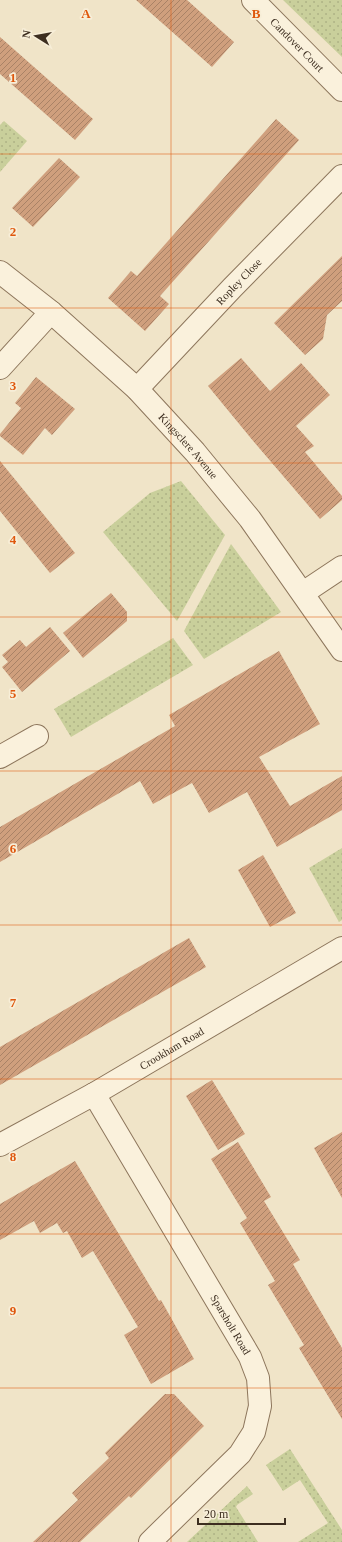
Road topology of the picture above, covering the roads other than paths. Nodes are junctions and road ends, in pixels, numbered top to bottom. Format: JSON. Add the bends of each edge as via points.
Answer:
{"nodes":[{"id":1,"x":254,"y":0,"type":"edge"},
{"id":2,"x":342,"y":90,"type":"edge"},
{"id":3,"x":342,"y":176,"type":"edge"},
{"id":4,"x":0,"y":272,"type":"edge"},
{"id":5,"x":51,"y":312,"type":"junction"},
{"id":6,"x":0,"y":368,"type":"edge"},
{"id":7,"x":138,"y":389,"type":"junction"},
{"id":8,"x":342,"y":567,"type":"edge"},
{"id":9,"x":303,"y":593,"type":"junction"},
{"id":10,"x":342,"y":650,"type":"edge"},
{"id":11,"x":37,"y":736,"type":"dead end"},
{"id":12,"x":0,"y":757,"type":"edge"},
{"id":13,"x":342,"y":948,"type":"edge"},
{"id":14,"x":94,"y":1094,"type":"junction"},
{"id":15,"x":0,"y":1146,"type":"edge"},
{"id":16,"x":150,"y":1542,"type":"edge"}],
"edges":[{"from":1,"to":2,"type":"street","name":"Candover Court"},
{"from":3,"to":7,"type":"street","name":"Ropley Close"},
{"from":4,"to":5,"type":"street","name":"Kingsclere Avenue"},
{"from":5,"to":6,"type":"street"},
{"from":5,"to":7,"type":"street","name":"Kingsclere Avenue"},
{"from":7,"to":9,"type":"street","name":"Kingsclere Avenue","via":[[250,519]]},
{"from":8,"to":9,"type":"street"},
{"from":9,"to":10,"type":"street","name":"Kingsclere Avenue"},
{"from":11,"to":12,"type":"street"},
{"from":13,"to":14,"type":"street","name":"Crookham Road"},
{"from":14,"to":15,"type":"street","name":"Crookham Road"},
{"from":14,"to":16,"type":"street","name":"Sparsholt Road","via":[[250,1357],[258,1378],[260,1406],[254,1432],[240,1454]]}]}
